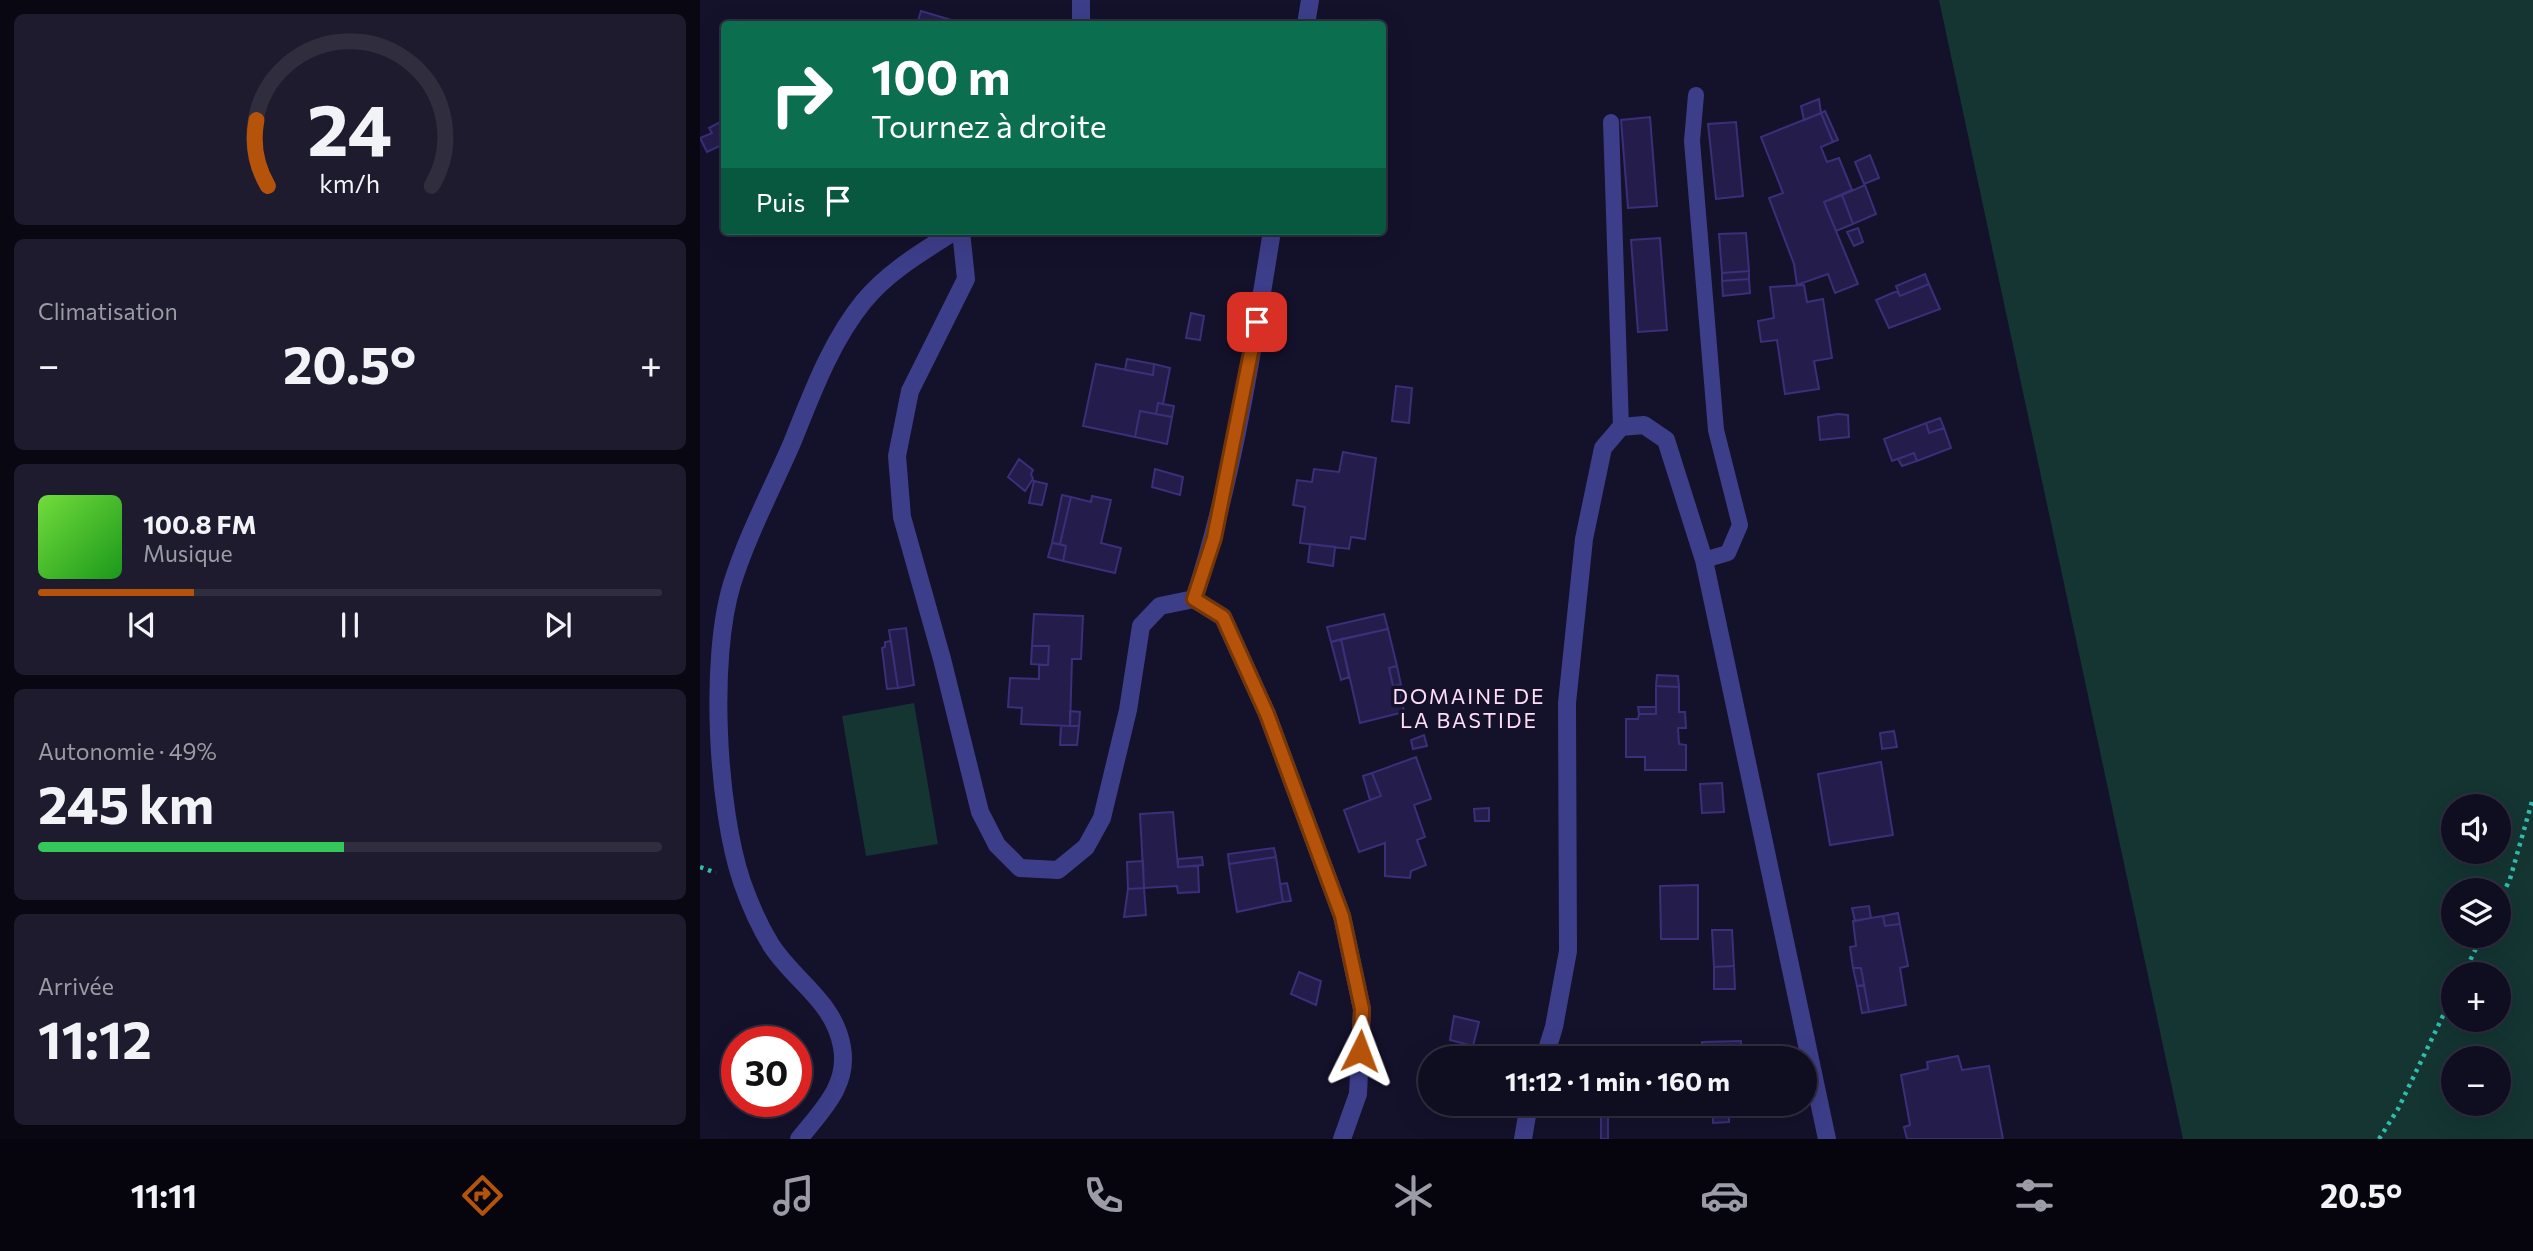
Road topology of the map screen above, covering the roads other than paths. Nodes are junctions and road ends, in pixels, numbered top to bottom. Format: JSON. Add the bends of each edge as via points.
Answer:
{"nodes":[{"id":1,"x":1081,"y":0,"type":"edge"},
{"id":2,"x":1310,"y":0,"type":"edge"},
{"id":3,"x":1081,"y":21,"type":"edge"},
{"id":4,"x":1306,"y":21,"type":"edge"},
{"id":5,"x":1696,"y":95,"type":"dead end"},
{"id":6,"x":1611,"y":122,"type":"dead end"},
{"id":7,"x":951,"y":235,"type":"edge"},
{"id":8,"x":959,"y":235,"type":"edge"},
{"id":9,"x":1271,"y":235,"type":"edge"},
{"id":10,"x":1621,"y":427,"type":"junction"},
{"id":11,"x":1704,"y":560,"type":"junction"},
{"id":12,"x":1194,"y":599,"type":"junction"},
{"id":13,"x":1548,"y":1046,"type":"edge"},
{"id":14,"x":1527,"y":1116,"type":"edge"},
{"id":15,"x":799,"y":1139,"type":"edge"},
{"id":16,"x":1342,"y":1139,"type":"edge"},
{"id":17,"x":1523,"y":1139,"type":"edge"},
{"id":18,"x":1827,"y":1139,"type":"edge"}],
"edges":[{"from":1,"to":3,"type":"street"},
{"from":2,"to":4,"type":"street"},
{"from":5,"to":11,"type":"lane","via":[[1692,141],[1716,430],[1740,525],[1728,553]]},
{"from":6,"to":10,"type":"lane"},
{"from":7,"to":15,"type":"street","via":[[898,267],[863,302],[838,342],[732,583],[723,627],[718,676],[721,737],[727,812],[742,882],[771,945],[826,1007],[838,1028],[842,1051],[843,1072],[835,1093]]},
{"from":8,"to":12,"type":"street","via":[[965,279],[910,391],[897,456],[902,517],[981,812],[997,845],[1020,868],[1058,870],[1086,847],[1102,818],[1128,710],[1141,626],[1160,606]]},
{"from":9,"to":12,"type":"street","via":[[1214,538]]},
{"from":10,"to":11,"type":"street","via":[[1644,425],[1667,440]]},
{"from":10,"to":13,"type":"street","via":[[1603,448],[1584,539],[1567,703],[1568,951]]},
{"from":11,"to":18,"type":"street"},
{"from":12,"to":16,"type":"street","via":[[1223,617],[1267,714],[1342,916],[1362,1009],[1358,1094]]},
{"from":14,"to":17,"type":"street"}]}
